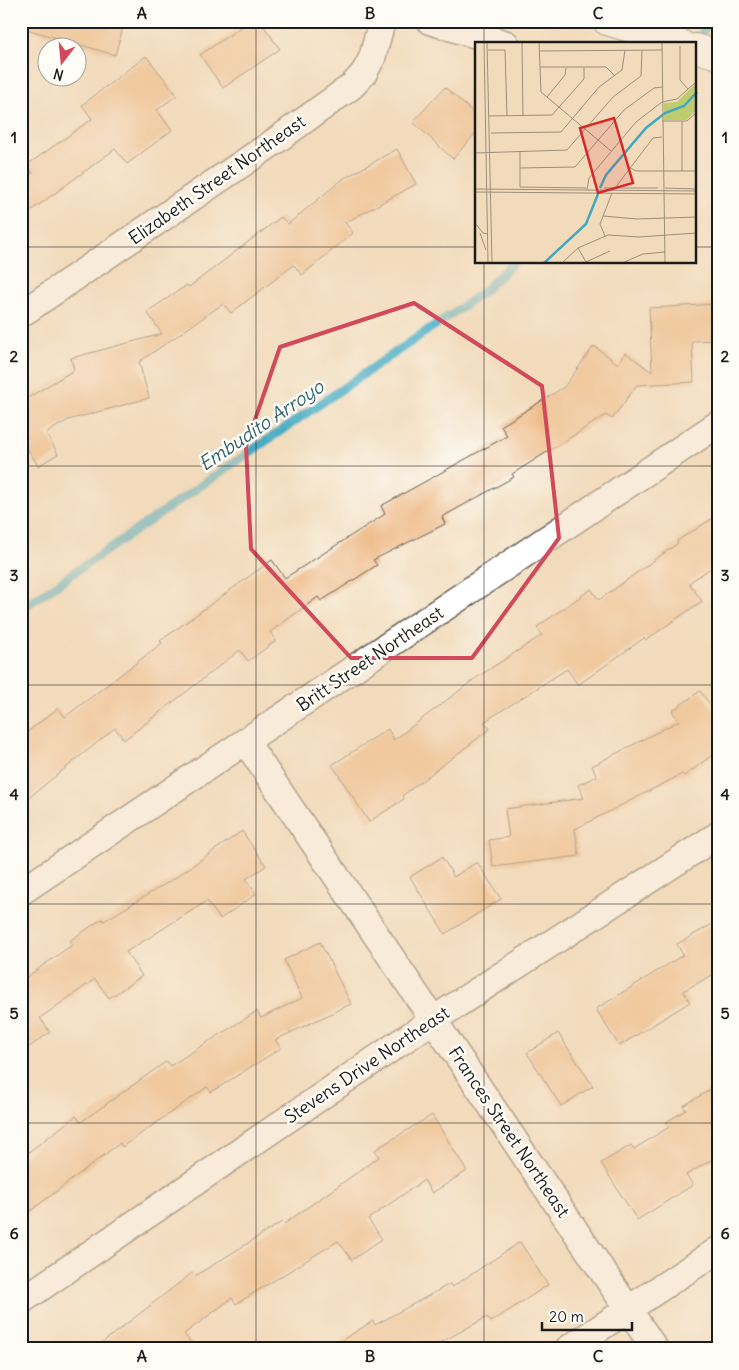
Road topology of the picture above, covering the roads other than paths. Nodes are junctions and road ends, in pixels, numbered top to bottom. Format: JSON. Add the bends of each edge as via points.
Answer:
{"nodes":[{"id":1,"x":382,"y":21,"type":"edge"},
{"id":2,"x":430,"y":21,"type":"edge"},
{"id":3,"x":611,"y":22,"type":"edge"},
{"id":4,"x":499,"y":42,"type":"edge"},
{"id":5,"x":675,"y":42,"type":"edge"},
{"id":6,"x":696,"y":48,"type":"edge"},
{"id":7,"x":718,"y":55,"type":"edge"},
{"id":8,"x":21,"y":314,"type":"edge"},
{"id":9,"x":718,"y":424,"type":"edge"},
{"id":10,"x":246,"y":742,"type":"junction"},
{"id":11,"x":718,"y":835,"type":"edge"},
{"id":12,"x":21,"y":892,"type":"edge"},
{"id":13,"x":433,"y":1020,"type":"junction"},
{"id":14,"x":718,"y":1250,"type":"edge"},
{"id":15,"x":21,"y":1300,"type":"edge"},
{"id":16,"x":628,"y":1308,"type":"junction"},
{"id":17,"x":568,"y":1349,"type":"edge"},
{"id":18,"x":655,"y":1349,"type":"edge"}],
"edges":[{"from":1,"to":8,"type":"street","name":"Elizabeth Street Northeast","via":[[372,58],[352,86]]},
{"from":2,"to":4,"type":"street"},
{"from":3,"to":5,"type":"main road"},
{"from":6,"to":7,"type":"main road"},
{"from":9,"to":10,"type":"street","name":"Britt Street Northeast"},
{"from":10,"to":12,"type":"street","name":"Britt Street Northeast"},
{"from":10,"to":13,"type":"street","name":"Frances Street Northeast"},
{"from":11,"to":13,"type":"street","name":"Stevens Drive Northeast"},
{"from":13,"to":15,"type":"street","name":"Stevens Drive Northeast"},
{"from":13,"to":16,"type":"street","name":"Frances Street Northeast"},
{"from":14,"to":16,"type":"street"},
{"from":16,"to":17,"type":"street"},
{"from":16,"to":18,"type":"street","name":"Frances Street Northeast"}]}
